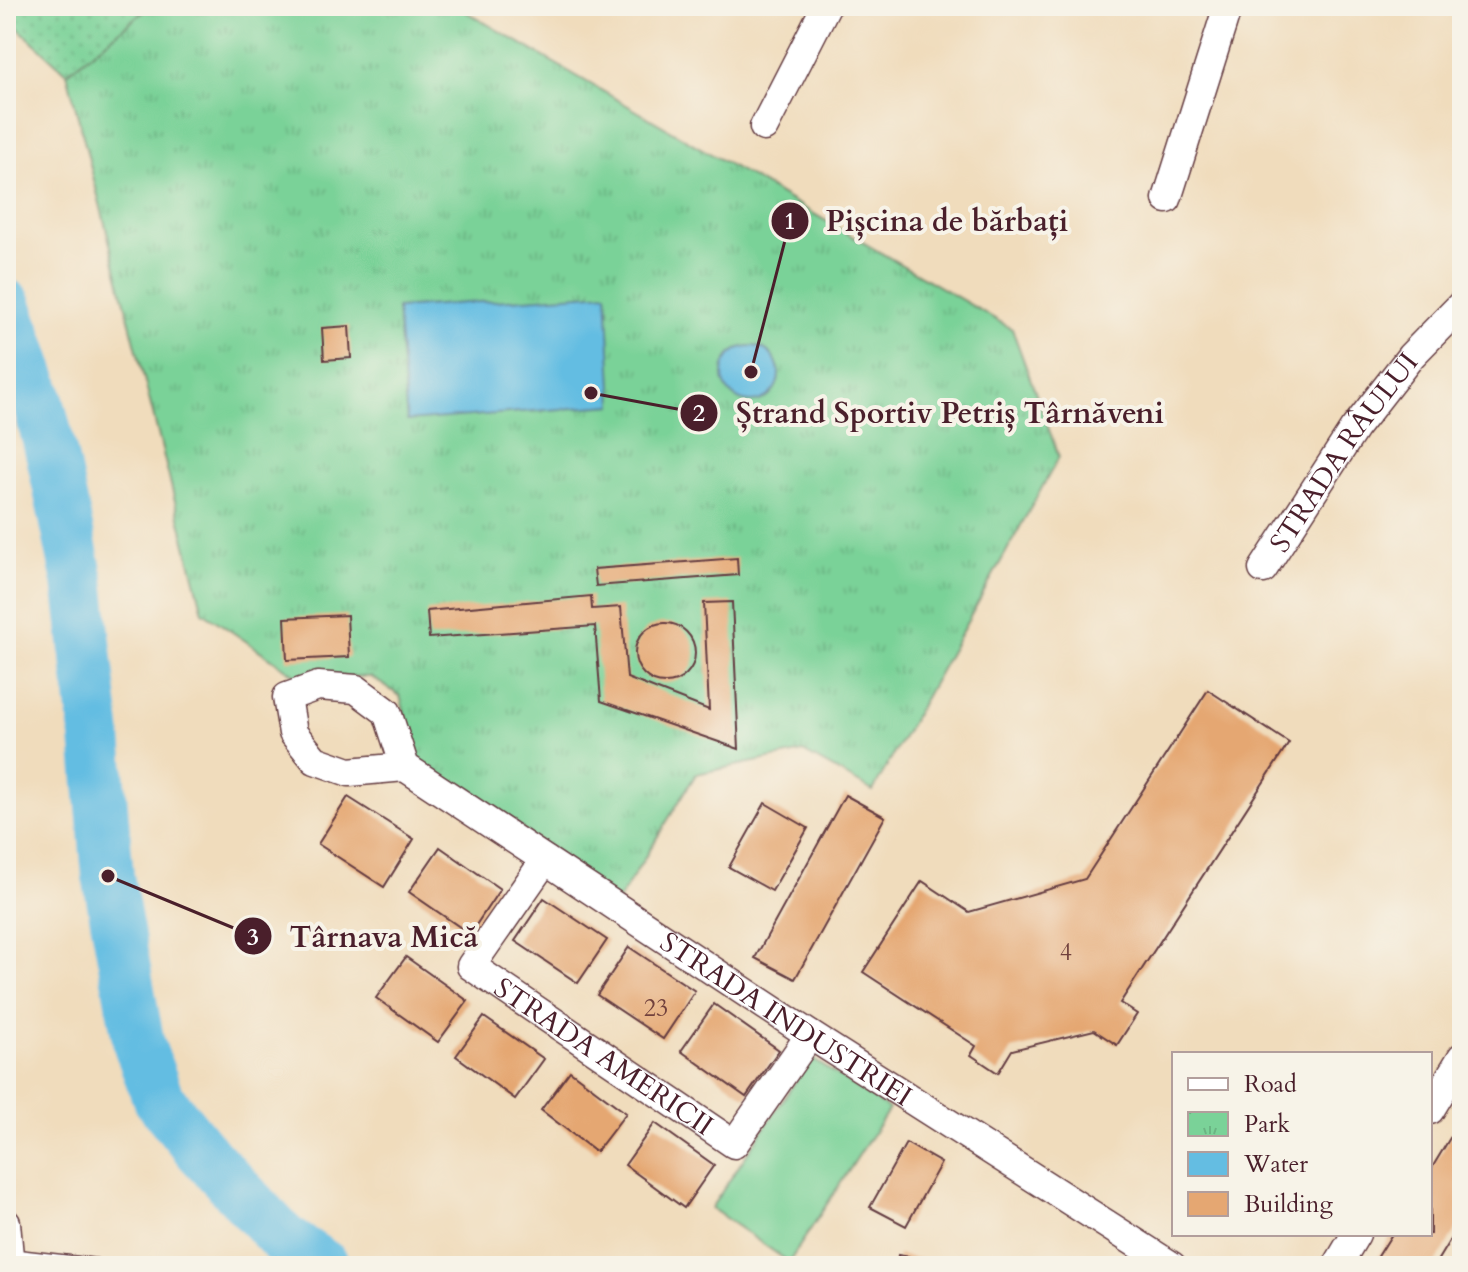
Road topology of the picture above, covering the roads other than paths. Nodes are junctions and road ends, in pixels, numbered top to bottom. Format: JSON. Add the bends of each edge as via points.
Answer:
{"nodes":[{"id":1,"x":826,"y":6,"type":"edge"},
{"id":2,"x":1228,"y":6,"type":"edge"},
{"id":3,"x":764,"y":127,"type":"dead end"},
{"id":4,"x":1167,"y":199,"type":"dead end"},
{"id":5,"x":1462,"y":304,"type":"edge"},
{"id":6,"x":1263,"y":569,"type":"dead end"},
{"id":7,"x":405,"y":767,"type":"dead end"},
{"id":8,"x":545,"y":860,"type":"junction"},
{"id":9,"x":810,"y":1035,"type":"junction"},
{"id":10,"x":1459,"y":1067,"type":"edge"},
{"id":11,"x":1432,"y":1107,"type":"edge"},
{"id":12,"x":6,"y":1223,"type":"edge"},
{"id":13,"x":1355,"y":1236,"type":"edge"},
{"id":14,"x":8,"y":1261,"type":"edge"},
{"id":15,"x":96,"y":1266,"type":"edge"},
{"id":16,"x":1172,"y":1266,"type":"edge"},
{"id":17,"x":1337,"y":1266,"type":"edge"}],
"edges":[{"from":1,"to":3,"type":"street"},
{"from":2,"to":4,"type":"street"},
{"from":5,"to":6,"type":"street","name":"STRADA RÂULUI","via":[[1411,356],[1354,429]]},
{"from":7,"to":8,"type":"street","name":"STRADA INDUSTRIEI"},
{"from":8,"to":9,"type":"street","name":"STRADA INDUSTRIEI"},
{"from":8,"to":9,"type":"street","name":"STRADA AMERICII","via":[[471,966],[734,1144]]},
{"from":9,"to":16,"type":"street","name":"STRADA INDUSTRIEI"},
{"from":10,"to":11,"type":"street"},
{"from":12,"to":14,"type":"street"},
{"from":13,"to":17,"type":"street"},
{"from":14,"to":15,"type":"lane"}]}
